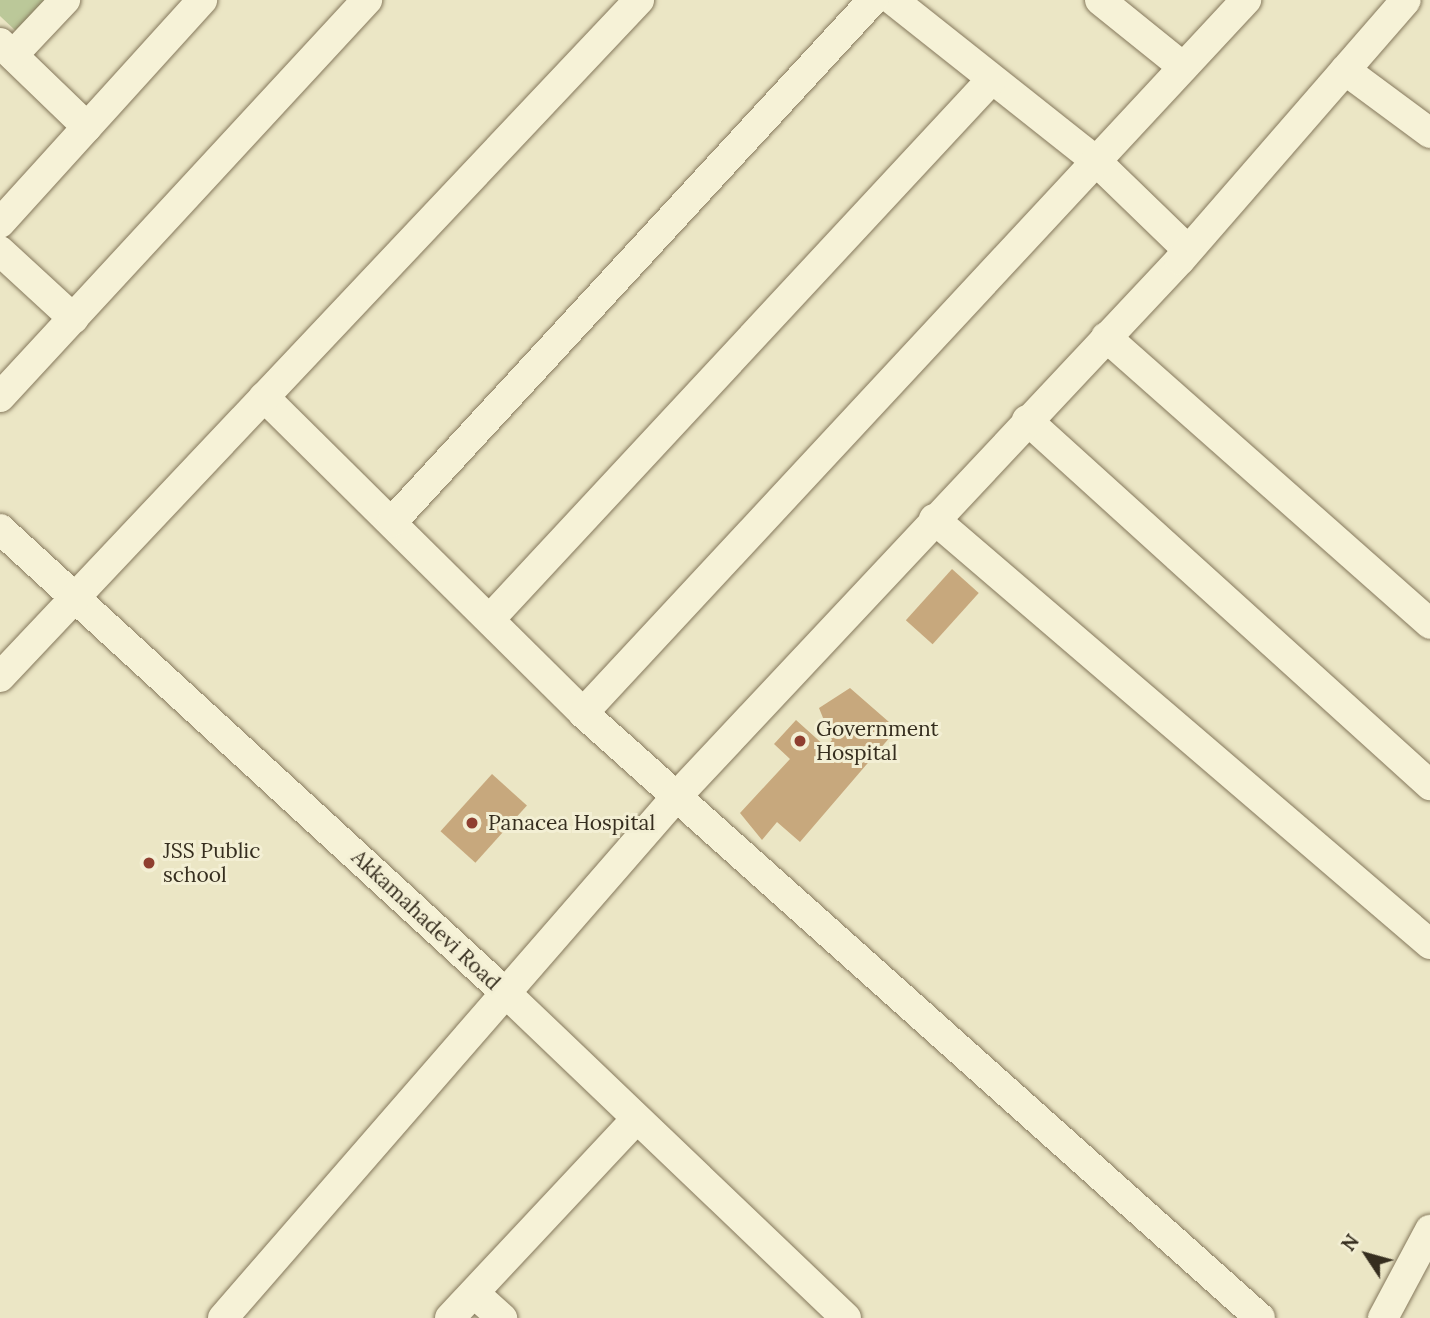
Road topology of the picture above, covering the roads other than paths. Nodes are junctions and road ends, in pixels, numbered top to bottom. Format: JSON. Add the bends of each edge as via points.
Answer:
{"nodes":[{"id":1,"x":65,"y":0,"type":"edge"},
{"id":2,"x":202,"y":0,"type":"edge"},
{"id":3,"x":367,"y":0,"type":"edge"},
{"id":4,"x":639,"y":0,"type":"edge"},
{"id":5,"x":873,"y":0,"type":"edge"},
{"id":6,"x":893,"y":0,"type":"edge"},
{"id":7,"x":1100,"y":0,"type":"edge"},
{"id":8,"x":1246,"y":0,"type":"edge"},
{"id":9,"x":1406,"y":0,"type":"edge"},
{"id":10,"x":7,"y":49,"type":"edge"},
{"id":11,"x":1183,"y":67,"type":"junction"},
{"id":12,"x":1345,"y":70,"type":"junction"},
{"id":13,"x":992,"y":79,"type":"junction"},
{"id":14,"x":87,"y":127,"type":"junction"},
{"id":15,"x":1430,"y":133,"type":"edge"},
{"id":16,"x":1096,"y":161,"type":"junction"},
{"id":17,"x":0,"y":223,"type":"edge"},
{"id":18,"x":1188,"y":250,"type":"junction"},
{"id":19,"x":0,"y":251,"type":"edge"},
{"id":20,"x":74,"y":319,"type":"junction"},
{"id":21,"x":1106,"y":337,"type":"junction"},
{"id":22,"x":0,"y":397,"type":"edge"},
{"id":23,"x":264,"y":397,"type":"junction"},
{"id":24,"x":1027,"y":420,"type":"junction"},
{"id":25,"x":934,"y":519,"type":"junction"},
{"id":26,"x":392,"y":522,"type":"junction"},
{"id":27,"x":0,"y":529,"type":"edge"},
{"id":28,"x":72,"y":596,"type":"junction"},
{"id":29,"x":490,"y":619,"type":"junction"},
{"id":30,"x":1430,"y":624,"type":"edge"},
{"id":31,"x":0,"y":677,"type":"edge"},
{"id":32,"x":583,"y":713,"type":"junction"},
{"id":33,"x":1430,"y":785,"type":"edge"},
{"id":34,"x":677,"y":796,"type":"junction"},
{"id":35,"x":1430,"y":944,"type":"edge"},
{"id":36,"x":509,"y":996,"type":"junction"},
{"id":37,"x":635,"y":1120,"type":"junction"},
{"id":38,"x":1430,"y":1230,"type":"edge"},
{"id":39,"x":474,"y":1293,"type":"junction"},
{"id":40,"x":223,"y":1318,"type":"edge"},
{"id":41,"x":450,"y":1318,"type":"edge"},
{"id":42,"x":502,"y":1318,"type":"edge"},
{"id":43,"x":846,"y":1318,"type":"edge"},
{"id":44,"x":1260,"y":1318,"type":"edge"},
{"id":45,"x":1383,"y":1318,"type":"edge"}],
"edges":[{"from":1,"to":10,"type":"street"},
{"from":2,"to":14,"type":"street"},
{"from":3,"to":20,"type":"street"},
{"from":4,"to":23,"type":"street"},
{"from":5,"to":26,"type":"street"},
{"from":6,"to":13,"type":"street"},
{"from":7,"to":11,"type":"street"},
{"from":8,"to":11,"type":"street"},
{"from":9,"to":12,"type":"street"},
{"from":10,"to":14,"type":"street"},
{"from":11,"to":16,"type":"street"},
{"from":12,"to":15,"type":"street"},
{"from":12,"to":18,"type":"street"},
{"from":13,"to":16,"type":"street"},
{"from":13,"to":29,"type":"street"},
{"from":14,"to":17,"type":"street"},
{"from":16,"to":18,"type":"street"},
{"from":16,"to":32,"type":"street"},
{"from":18,"to":21,"type":"street"},
{"from":19,"to":20,"type":"street"},
{"from":20,"to":22,"type":"street"},
{"from":21,"to":24,"type":"street"},
{"from":21,"to":30,"type":"street"},
{"from":23,"to":26,"type":"street"},
{"from":23,"to":28,"type":"street"},
{"from":24,"to":25,"type":"street"},
{"from":24,"to":33,"type":"street"},
{"from":25,"to":34,"type":"street"},
{"from":25,"to":35,"type":"street"},
{"from":26,"to":29,"type":"street"},
{"from":27,"to":28,"type":"street","name":"Akkamahadevi Road"},
{"from":28,"to":31,"type":"street"},
{"from":28,"to":36,"type":"street","name":"Akkamahadevi Road"},
{"from":29,"to":32,"type":"street"},
{"from":32,"to":34,"type":"street"},
{"from":34,"to":36,"type":"street"},
{"from":34,"to":44,"type":"street"},
{"from":36,"to":37,"type":"street","name":"Akkamahadevi Road"},
{"from":36,"to":40,"type":"street"},
{"from":37,"to":39,"type":"street"},
{"from":37,"to":43,"type":"street","name":"Akkamahadevi Road"},
{"from":38,"to":45,"type":"street"},
{"from":39,"to":41,"type":"street"},
{"from":39,"to":42,"type":"street"}]}
